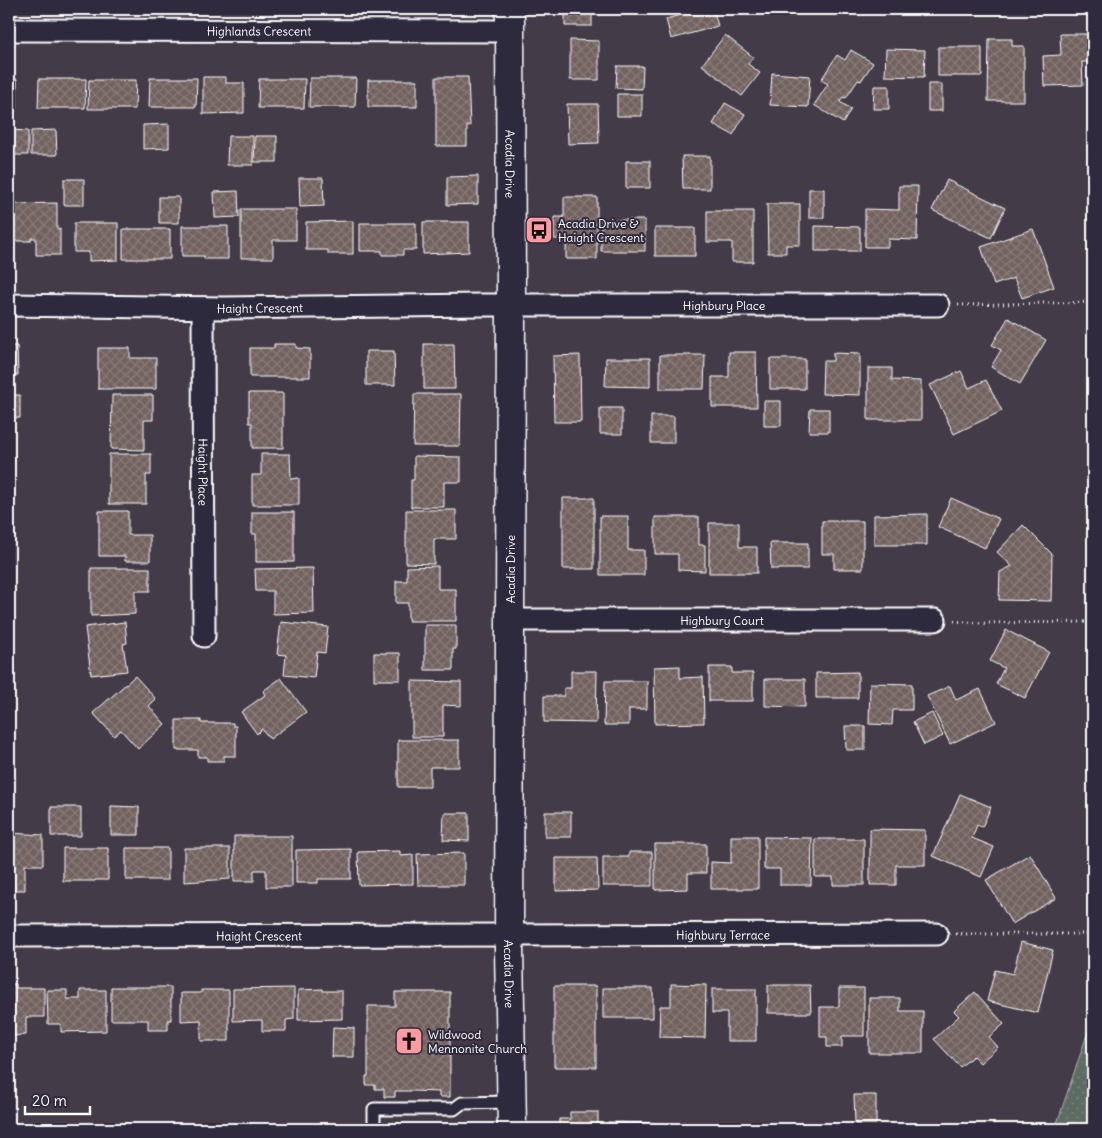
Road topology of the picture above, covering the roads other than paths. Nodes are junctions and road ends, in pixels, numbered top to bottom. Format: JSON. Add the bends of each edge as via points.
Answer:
{"nodes":[{"id":1,"x":510,"y":20,"type":"edge"},
{"id":2,"x":9,"y":30,"type":"edge"},
{"id":3,"x":9,"y":305,"type":"edge"},
{"id":4,"x":512,"y":305,"type":"junction"},
{"id":5,"x":938,"y":305,"type":"dead end"},
{"id":6,"x":203,"y":308,"type":"junction"},
{"id":7,"x":510,"y":620,"type":"junction"},
{"id":8,"x":935,"y":620,"type":"dead end"},
{"id":9,"x":204,"y":636,"type":"dead end"},
{"id":10,"x":509,"y":934,"type":"junction"},
{"id":11,"x":937,"y":934,"type":"dead end"},
{"id":12,"x":9,"y":936,"type":"edge"},
{"id":13,"x":511,"y":1102,"type":"junction"},
{"id":14,"x":374,"y":1129,"type":"edge"},
{"id":15,"x":512,"y":1129,"type":"edge"}],
"edges":[{"from":1,"to":2,"type":"street","name":"Highlands Crescent"},
{"from":1,"to":4,"type":"street","name":"Acadia Drive"},
{"from":3,"to":6,"type":"street","name":"Haight Crescent"},
{"from":4,"to":5,"type":"street","name":"Highbury Place"},
{"from":4,"to":6,"type":"street","name":"Haight Crescent"},
{"from":4,"to":7,"type":"street","name":"Acadia Drive"},
{"from":6,"to":9,"type":"street","name":"Haight Place"},
{"from":7,"to":8,"type":"street","name":"Highbury Court"},
{"from":7,"to":10,"type":"street","name":"Acadia Drive"},
{"from":10,"to":11,"type":"street","name":"Highbury Terrace"},
{"from":10,"to":12,"type":"street","name":"Haight Crescent"},
{"from":10,"to":13,"type":"street","name":"Acadia Drive"},
{"from":13,"to":14,"type":"lane","via":[[462,1103],[454,1110],[374,1109]]},
{"from":13,"to":15,"type":"street","name":"Acadia Drive"}]}
